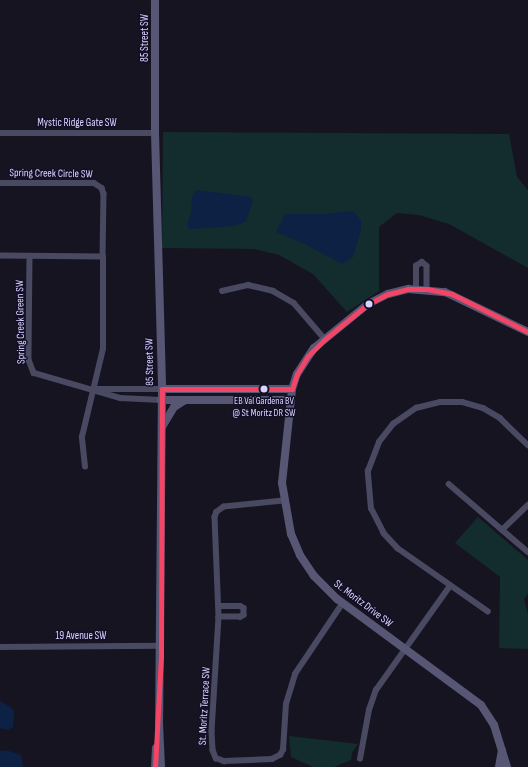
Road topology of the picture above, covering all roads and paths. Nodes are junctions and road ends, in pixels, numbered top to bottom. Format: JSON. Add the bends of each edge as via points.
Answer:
{"nodes":[{"id":1,"x":155,"y":0,"type":"edge"},
{"id":2,"x":0,"y":133,"type":"edge"},
{"id":3,"x":155,"y":133,"type":"junction"},
{"id":4,"x":0,"y":183,"type":"edge"},
{"id":5,"x":0,"y":256,"type":"edge"},
{"id":6,"x":30,"y":256,"type":"junction"},
{"id":7,"x":103,"y":257,"type":"junction"},
{"id":8,"x":416,"y":289,"type":"junction"},
{"id":9,"x":427,"y":289,"type":"junction"},
{"id":10,"x":222,"y":292,"type":"dead end"},
{"id":11,"x":528,"y":332,"type":"edge"},
{"id":12,"x":325,"y":339,"type":"junction"},
{"id":13,"x":94,"y":389,"type":"junction"},
{"id":14,"x":162,"y":389,"type":"junction"},
{"id":15,"x":292,"y":389,"type":"junction"},
{"id":16,"x":161,"y":400,"type":"junction"},
{"id":17,"x":186,"y":400,"type":"junction"},
{"id":18,"x":290,"y":400,"type":"junction"},
{"id":19,"x":161,"y":430,"type":"junction"},
{"id":20,"x":528,"y":445,"type":"edge"},
{"id":21,"x":85,"y":467,"type":"dead end"},
{"id":22,"x":449,"y":484,"type":"dead end"},
{"id":23,"x":283,"y":501,"type":"junction"},
{"id":24,"x":528,"y":504,"type":"edge"},
{"id":25,"x":502,"y":530,"type":"junction"},
{"id":26,"x":528,"y":552,"type":"edge"},
{"id":27,"x":450,"y":586,"type":"junction"},
{"id":28,"x":342,"y":604,"type":"junction"},
{"id":29,"x":219,"y":606,"type":"junction"},
{"id":30,"x":488,"y":612,"type":"dead end"},
{"id":31,"x":219,"y":617,"type":"junction"},
{"id":32,"x":161,"y":646,"type":"junction"},
{"id":33,"x":0,"y":647,"type":"edge"},
{"id":34,"x":405,"y":648,"type":"junction"},
{"id":35,"x":159,"y":723,"type":"junction"},
{"id":36,"x":502,"y":750,"type":"junction"},
{"id":37,"x":360,"y":759,"type":"dead end"},
{"id":38,"x":155,"y":767,"type":"edge"},
{"id":39,"x":161,"y":767,"type":"edge"},
{"id":40,"x":499,"y":767,"type":"edge"},
{"id":41,"x":507,"y":767,"type":"edge"}],
"edges":[{"from":1,"to":3,"type":"street","name":"85 Street SW"},
{"from":2,"to":3,"type":"street","name":"Mystic Ridge Gate SW"},
{"from":3,"to":14,"type":"street","name":"85 Street SW"},
{"from":4,"to":7,"type":"street","name":"Spring Creek Circle SW","via":[[99,185],[104,194]]},
{"from":5,"to":6,"type":"street"},
{"from":6,"to":7,"type":"street"},
{"from":6,"to":13,"type":"street","name":"Spring Creek Green SW","via":[[31,369],[38,375]]},
{"from":7,"to":13,"type":"street","name":"Spring Creek Circle SW","via":[[102,348]]},
{"from":8,"to":9,"type":"street","name":"St. Moritz Drive SW"},
{"from":8,"to":9,"type":"street","via":[[416,266],[422,262],[427,266]]},
{"from":8,"to":12,"type":"street","name":"St. Moritz Drive SW","via":[[378,298]]},
{"from":9,"to":11,"type":"street","name":"St. Moritz Drive SW","via":[[459,297]]},
{"from":10,"to":12,"type":"street","via":[[248,285],[273,290],[294,303]]},
{"from":12,"to":15,"type":"street","name":"St. Moritz Drive SW","via":[[308,356],[297,374]]},
{"from":13,"to":14,"type":"street","name":"Spring Creek Green SW"},
{"from":13,"to":16,"type":"street","name":"Spring Creek Green SW","via":[[120,398]]},
{"from":13,"to":21,"type":"street","name":"Spring Creek Circle SW","via":[[82,437]]},
{"from":14,"to":15,"type":"street"},
{"from":14,"to":16,"type":"street","name":"85 Street SW"},
{"from":15,"to":18,"type":"street","name":"St. Moritz Drive SW"},
{"from":16,"to":17,"type":"street"},
{"from":16,"to":19,"type":"street","name":"85 Street SW"},
{"from":17,"to":18,"type":"street"},
{"from":17,"to":19,"type":"street","via":[[174,407]]},
{"from":18,"to":23,"type":"street","name":"St. Moritz Drive SW","via":[[282,483]]},
{"from":19,"to":32,"type":"street","name":"85 Street SW"},
{"from":20,"to":27,"type":"street","via":[[493,413],[472,404],[450,401],[428,404],[405,414],[379,442],[370,463],[367,486],[375,520],[398,548]]},
{"from":22,"to":25,"type":"street"},
{"from":23,"to":28,"type":"street","name":"St. Moritz Drive SW","via":[[288,524],[300,555],[321,584]]},
{"from":23,"to":29,"type":"street","name":"St. Moritz Terrace SW","via":[[224,507],[217,512],[214,519]]},
{"from":24,"to":25,"type":"street"},
{"from":25,"to":26,"type":"street"},
{"from":27,"to":30,"type":"street"},
{"from":27,"to":34,"type":"street"},
{"from":28,"to":31,"type":"street","name":"St. Moritz Terrace SW","via":[[295,674],[285,712],[284,750],[272,759],[224,761],[214,754],[212,731]]},
{"from":28,"to":34,"type":"street","name":"St. Moritz Drive SW"},
{"from":29,"to":31,"type":"street","name":"St. Moritz Terrace SW"},
{"from":29,"to":31,"type":"street","via":[[240,606],[244,608],[244,615]]},
{"from":32,"to":33,"type":"street","name":"19 Avenue SW"},
{"from":32,"to":35,"type":"street","name":"85 Street SW"},
{"from":34,"to":36,"type":"street","name":"St. Moritz Drive SW","via":[[481,705],[494,724]]},
{"from":34,"to":37,"type":"street","via":[[376,690]]},
{"from":35,"to":38,"type":"street","name":"85 Street SW"},
{"from":35,"to":39,"type":"street","name":"85 Street SW"},
{"from":36,"to":40,"type":"street","name":"St. Moritz Drive SW"},
{"from":36,"to":41,"type":"street","name":"St. Moritz Drive SW"}]}
